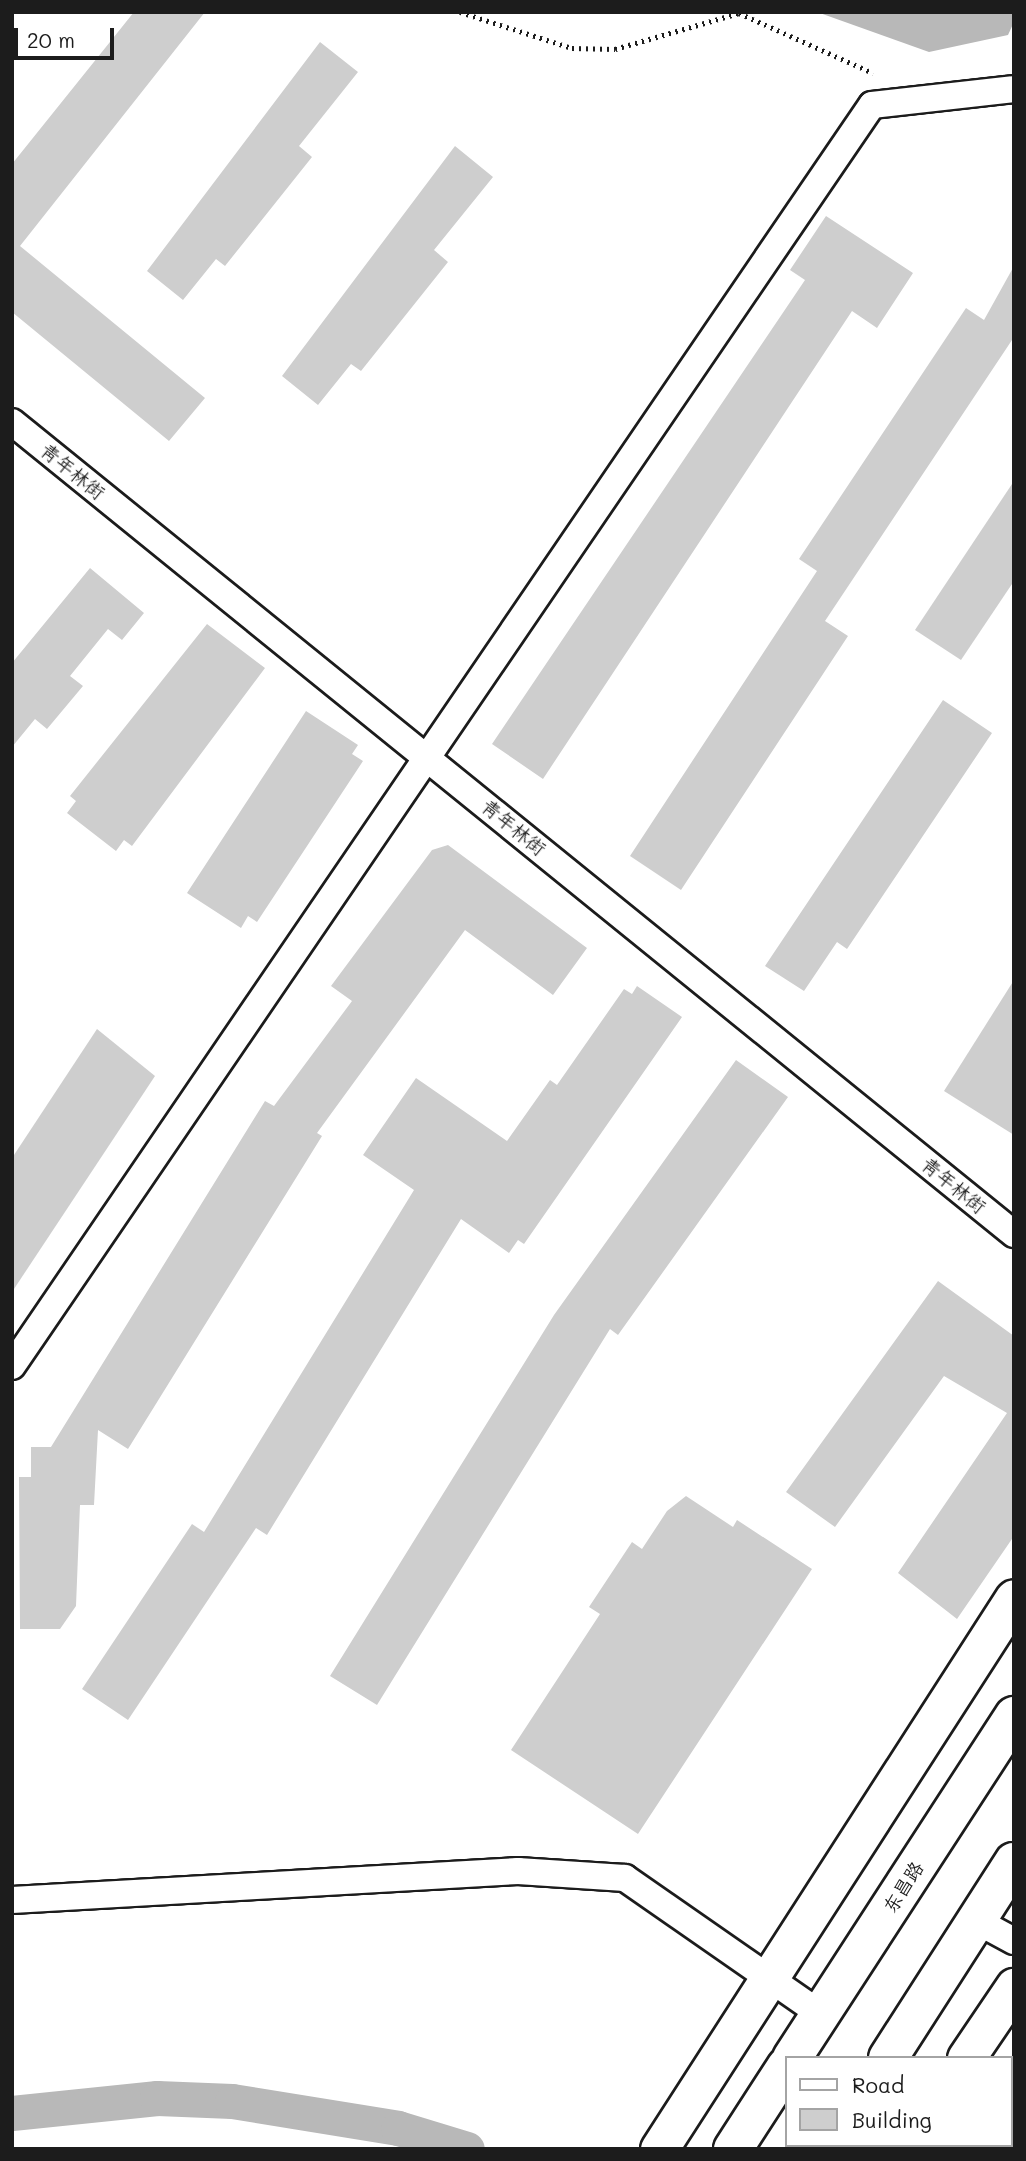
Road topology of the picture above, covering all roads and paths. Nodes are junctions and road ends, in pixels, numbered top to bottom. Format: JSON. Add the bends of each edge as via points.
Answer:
{"nodes":[{"id":1,"x":460,"y":12,"type":"edge"},
{"id":2,"x":1014,"y":89,"type":"edge"},
{"id":3,"x":872,"y":105,"type":"junction"},
{"id":4,"x":12,"y":422,"type":"edge"},
{"id":5,"x":426,"y":755,"type":"junction"},
{"id":6,"x":1014,"y":1234,"type":"edge"},
{"id":7,"x":12,"y":1366,"type":"edge"},
{"id":8,"x":1014,"y":1598,"type":"edge"},
{"id":9,"x":1014,"y":1716,"type":"edge"},
{"id":10,"x":1014,"y":1863,"type":"edge"},
{"id":11,"x":12,"y":1900,"type":"edge"},
{"id":12,"x":976,"y":1921,"type":"junction"},
{"id":13,"x":1014,"y":1941,"type":"edge"},
{"id":14,"x":770,"y":1977,"type":"junction"},
{"id":15,"x":1014,"y":1986,"type":"edge"},
{"id":16,"x":821,"y":2014,"type":"junction"},
{"id":17,"x":793,"y":2056,"type":"edge"},
{"id":18,"x":889,"y":2056,"type":"edge"},
{"id":19,"x":967,"y":2056,"type":"edge"},
{"id":20,"x":785,"y":2069,"type":"edge"},
{"id":21,"x":663,"y":2143,"type":"edge"},
{"id":22,"x":733,"y":2149,"type":"edge"}],
"edges":[{"from":1,"to":3,"type":"path","via":[[572,48],[615,49],[739,13],[874,74]]},
{"from":2,"to":3,"type":"street"},
{"from":3,"to":5,"type":"street"},
{"from":4,"to":5,"type":"street","name":"青年林街"},
{"from":5,"to":6,"type":"street","name":"青年林街"},
{"from":5,"to":7,"type":"street"},
{"from":8,"to":14,"type":"street"},
{"from":9,"to":16,"type":"main road","name":"东昌路"},
{"from":10,"to":12,"type":"main road"},
{"from":11,"to":14,"type":"street","via":[[518,1871],[625,1878]]},
{"from":12,"to":13,"type":"street"},
{"from":12,"to":18,"type":"main road"},
{"from":14,"to":16,"type":"street"},
{"from":14,"to":21,"type":"street"},
{"from":15,"to":19,"type":"street"},
{"from":16,"to":17,"type":"main road","name":"东昌路"},
{"from":20,"to":22,"type":"main road"}]}
